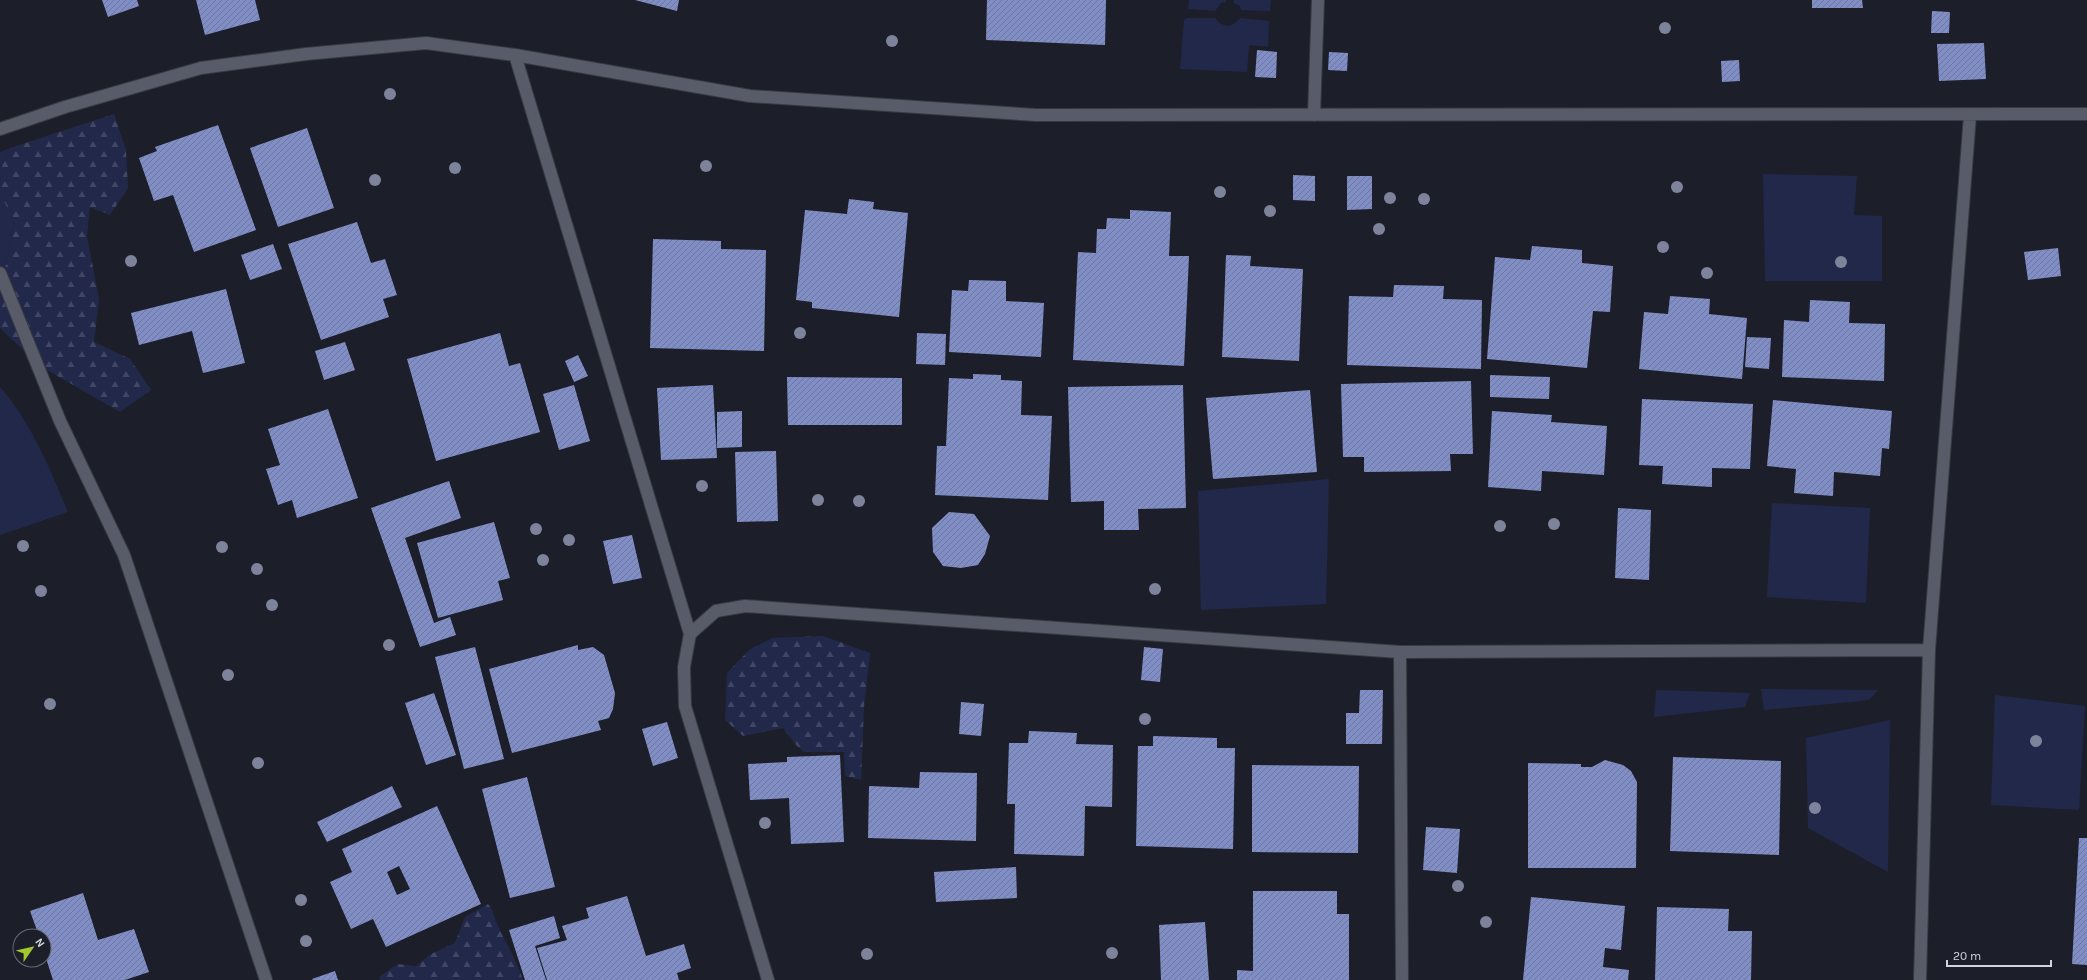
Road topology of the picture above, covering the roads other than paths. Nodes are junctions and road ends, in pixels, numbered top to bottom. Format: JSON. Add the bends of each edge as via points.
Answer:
{"nodes":[{"id":1,"x":1318,"y":0,"type":"edge"},
{"id":2,"x":515,"y":55,"type":"junction"},
{"id":3,"x":2087,"y":114,"type":"edge"},
{"id":4,"x":1314,"y":115,"type":"junction"},
{"id":5,"x":1970,"y":115,"type":"junction"},
{"id":6,"x":0,"y":129,"type":"edge"},
{"id":7,"x":0,"y":273,"type":"edge"},
{"id":8,"x":690,"y":634,"type":"junction"},
{"id":9,"x":1929,"y":650,"type":"junction"},
{"id":10,"x":1400,"y":652,"type":"junction"},
{"id":11,"x":266,"y":980,"type":"edge"},
{"id":12,"x":768,"y":980,"type":"edge"},
{"id":13,"x":1402,"y":980,"type":"edge"},
{"id":14,"x":1920,"y":980,"type":"edge"}],
"edges":[{"from":1,"to":4,"type":"street"},
{"from":2,"to":4,"type":"street","via":[[750,96],[1036,115]]},
{"from":2,"to":6,"type":"street","via":[[426,43],[306,54],[201,68],[65,107]]},
{"from":2,"to":8,"type":"street"},
{"from":3,"to":5,"type":"street"},
{"from":4,"to":5,"type":"street"},
{"from":5,"to":9,"type":"street"},
{"from":7,"to":11,"type":"street","via":[[60,421],[124,555]]},
{"from":8,"to":10,"type":"street","via":[[716,611],[745,606]]},
{"from":8,"to":12,"type":"street","via":[[684,667],[685,706]]},
{"from":9,"to":10,"type":"street"},
{"from":9,"to":14,"type":"street"},
{"from":10,"to":13,"type":"street"}]}
